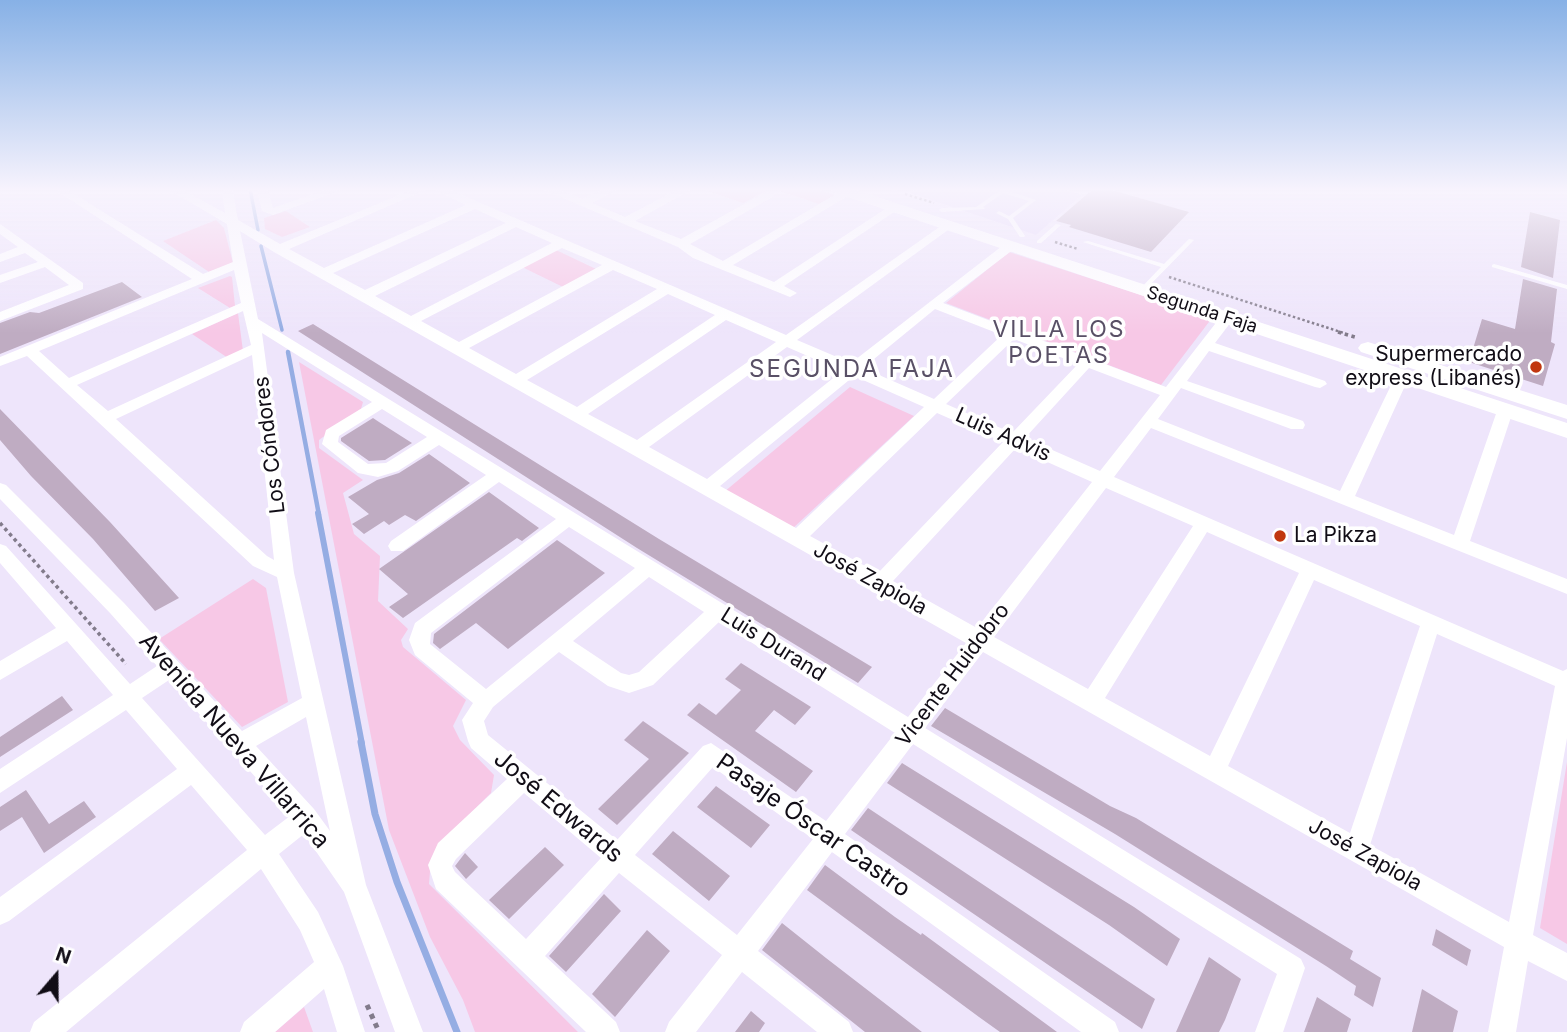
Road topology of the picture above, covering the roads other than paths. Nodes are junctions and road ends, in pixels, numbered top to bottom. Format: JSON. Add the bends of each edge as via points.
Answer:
{"nodes":[{"id":1,"x":12,"y":237,"type":"edge"},
{"id":2,"x":135,"y":237,"type":"edge"},
{"id":3,"x":234,"y":237,"type":"edge"},
{"id":4,"x":257,"y":237,"type":"edge"},
{"id":5,"x":307,"y":237,"type":"edge"},
{"id":6,"x":402,"y":237,"type":"edge"},
{"id":7,"x":486,"y":237,"type":"edge"},
{"id":8,"x":549,"y":237,"type":"edge"},
{"id":9,"x":665,"y":237,"type":"edge"},
{"id":10,"x":694,"y":237,"type":"edge"},
{"id":11,"x":768,"y":237,"type":"edge"},
{"id":12,"x":841,"y":237,"type":"edge"},
{"id":13,"x":920,"y":237,"type":"edge"},
{"id":14,"x":1020,"y":237,"type":"edge"},
{"id":15,"x":1027,"y":237,"type":"edge"},
{"id":16,"x":1034,"y":237,"type":"edge"},
{"id":17,"x":1029,"y":240,"type":"junction"},
{"id":18,"x":1191,"y":240,"type":"dead end"},
{"id":19,"x":1086,"y":242,"type":"dead end"},
{"id":20,"x":562,"y":243,"type":"junction"},
{"id":21,"x":682,"y":244,"type":"junction"},
{"id":22,"x":27,"y":248,"type":"junction"},
{"id":23,"x":278,"y":249,"type":"junction"},
{"id":24,"x":0,"y":258,"type":"edge"},
{"id":25,"x":46,"y":263,"type":"junction"},
{"id":26,"x":239,"y":264,"type":"junction"},
{"id":27,"x":612,"y":265,"type":"junction"},
{"id":28,"x":1494,"y":265,"type":"dead end"},
{"id":29,"x":723,"y":266,"type":"junction"},
{"id":30,"x":321,"y":273,"type":"junction"},
{"id":31,"x":1155,"y":277,"type":"junction"},
{"id":32,"x":0,"y":279,"type":"edge"},
{"id":33,"x":201,"y":279,"type":"junction"},
{"id":34,"x":776,"y":286,"type":"junction"},
{"id":35,"x":1567,"y":286,"type":"edge"},
{"id":36,"x":667,"y":289,"type":"junction"},
{"id":37,"x":790,"y":293,"type":"dead end"},
{"id":38,"x":364,"y":296,"type":"junction"},
{"id":39,"x":933,"y":304,"type":"junction"},
{"id":40,"x":251,"y":313,"type":"junction"},
{"id":41,"x":726,"y":314,"type":"junction"},
{"id":42,"x":0,"y":317,"type":"edge"},
{"id":43,"x":1227,"y":318,"type":"junction"},
{"id":44,"x":409,"y":321,"type":"junction"},
{"id":45,"x":1011,"y":334,"type":"junction"},
{"id":46,"x":787,"y":341,"type":"junction"},
{"id":47,"x":1206,"y":345,"type":"junction"},
{"id":48,"x":258,"y":347,"type":"junction"},
{"id":49,"x":457,"y":349,"type":"junction"},
{"id":50,"x":29,"y":350,"type":"junction"},
{"id":51,"x":0,"y":362,"type":"edge"},
{"id":52,"x":1087,"y":362,"type":"junction"},
{"id":53,"x":852,"y":370,"type":"junction"},
{"id":54,"x":1402,"y":377,"type":"junction"},
{"id":55,"x":514,"y":381,"type":"junction"},
{"id":56,"x":67,"y":384,"type":"junction"},
{"id":57,"x":1320,"y":384,"type":"dead end"},
{"id":58,"x":1173,"y":388,"type":"junction"},
{"id":59,"x":383,"y":402,"type":"junction"},
{"id":60,"x":1536,"y":402,"type":"junction"},
{"id":61,"x":1567,"y":404,"type":"edge"},
{"id":62,"x":935,"y":406,"type":"junction"},
{"id":63,"x":1505,"y":411,"type":"junction"},
{"id":64,"x":1567,"y":412,"type":"edge"},
{"id":65,"x":576,"y":415,"type":"junction"},
{"id":66,"x":106,"y":418,"type":"junction"},
{"id":67,"x":1147,"y":421,"type":"junction"},
{"id":68,"x":1297,"y":425,"type":"dead end"},
{"id":69,"x":1567,"y":431,"type":"edge"},
{"id":70,"x":439,"y":437,"type":"junction"},
{"id":71,"x":1014,"y":440,"type":"junction"},
{"id":72,"x":636,"y":449,"type":"junction"},
{"id":73,"x":499,"y":474,"type":"junction"},
{"id":74,"x":1103,"y":479,"type":"junction"},
{"id":75,"x":707,"y":488,"type":"junction"},
{"id":76,"x":0,"y":489,"type":"edge"},
{"id":77,"x":1345,"y":499,"type":"junction"},
{"id":78,"x":569,"y":518,"type":"junction"},
{"id":79,"x":1204,"y":523,"type":"junction"},
{"id":80,"x":796,"y":538,"type":"junction"},
{"id":81,"x":1460,"y":544,"type":"junction"},
{"id":82,"x":397,"y":546,"type":"dead end"},
{"id":83,"x":0,"y":551,"type":"edge"},
{"id":84,"x":649,"y":567,"type":"junction"},
{"id":85,"x":1310,"y":569,"type":"junction"},
{"id":86,"x":285,"y":573,"type":"junction"},
{"id":87,"x":879,"y":584,"type":"junction"},
{"id":88,"x":1567,"y":587,"type":"edge"},
{"id":89,"x":718,"y":611,"type":"junction"},
{"id":90,"x":1431,"y":622,"type":"junction"},
{"id":91,"x":70,"y":629,"type":"junction"},
{"id":92,"x":979,"y":640,"type":"junction"},
{"id":93,"x":560,"y":642,"type":"junction"},
{"id":94,"x":171,"y":668,"type":"junction"},
{"id":95,"x":0,"y":671,"type":"edge"},
{"id":96,"x":1567,"y":681,"type":"edge"},
{"id":97,"x":129,"y":697,"type":"junction"},
{"id":98,"x":486,"y":701,"type":"junction"},
{"id":99,"x":313,"y":702,"type":"junction"},
{"id":100,"x":1091,"y":702,"type":"junction"},
{"id":101,"x":910,"y":730,"type":"junction"},
{"id":102,"x":241,"y":743,"type":"junction"},
{"id":103,"x":193,"y":770,"type":"junction"},
{"id":104,"x":1214,"y":771,"type":"junction"},
{"id":105,"x":523,"y":779,"type":"junction"},
{"id":106,"x":0,"y":782,"type":"edge"},
{"id":107,"x":306,"y":817,"type":"junction"},
{"id":108,"x":829,"y":836,"type":"junction"},
{"id":109,"x":1356,"y":850,"type":"junction"},
{"id":110,"x":263,"y":851,"type":"junction"},
{"id":111,"x":616,"y":855,"type":"junction"},
{"id":112,"x":354,"y":885,"type":"junction"},
{"id":113,"x":0,"y":912,"type":"edge"},
{"id":114,"x":1519,"y":941,"type":"junction"},
{"id":115,"x":740,"y":952,"type":"junction"},
{"id":116,"x":527,"y":957,"type":"junction"},
{"id":117,"x":330,"y":966,"type":"junction"},
{"id":118,"x":1567,"y":968,"type":"edge"},
{"id":119,"x":44,"y":1032,"type":"edge"},
{"id":120,"x":254,"y":1032,"type":"edge"},
{"id":121,"x":351,"y":1032,"type":"edge"},
{"id":122,"x":409,"y":1032,"type":"edge"},
{"id":123,"x":606,"y":1032,"type":"edge"},
{"id":124,"x":679,"y":1032,"type":"edge"},
{"id":125,"x":839,"y":1032,"type":"edge"},
{"id":126,"x":1105,"y":1032,"type":"edge"},
{"id":127,"x":1269,"y":1032,"type":"edge"},
{"id":128,"x":1502,"y":1032,"type":"edge"}],
"edges":[{"from":1,"to":22,"type":"street"},
{"from":2,"to":33,"type":"street"},
{"from":3,"to":26,"type":"street","name":"Los Cóndores"},
{"from":4,"to":23,"type":"street","name":"José Zapiola"},
{"from":5,"to":23,"type":"street"},
{"from":6,"to":30,"type":"street"},
{"from":7,"to":38,"type":"street"},
{"from":8,"to":20,"type":"street","name":"Luis Advis"},
{"from":9,"to":21,"type":"street"},
{"from":10,"to":21,"type":"street"},
{"from":11,"to":29,"type":"street"},
{"from":12,"to":34,"type":"street"},
{"from":13,"to":46,"type":"street"},
{"from":14,"to":17,"type":"main road","name":"Segunda Faja"},
{"from":15,"to":17,"type":"lane"},
{"from":16,"to":17,"type":"lane"},
{"from":17,"to":31,"type":"main road","name":"Segunda Faja"},
{"from":17,"to":31,"type":"main road","name":"Segunda Faja"},
{"from":17,"to":39,"type":"street"},
{"from":18,"to":31,"type":"lane"},
{"from":19,"to":31,"type":"lane"},
{"from":20,"to":27,"type":"street","name":"Luis Advis"},
{"from":20,"to":44,"type":"street"},
{"from":21,"to":29,"type":"street"},
{"from":22,"to":24,"type":"street"},
{"from":22,"to":25,"type":"street"},
{"from":23,"to":30,"type":"street","name":"José Zapiola"},
{"from":25,"to":32,"type":"street"},
{"from":25,"to":42,"type":"street","via":[[78,286]]},
{"from":26,"to":33,"type":"street"},
{"from":26,"to":40,"type":"street","name":"Los Cóndores"},
{"from":27,"to":36,"type":"street","name":"Luis Advis"},
{"from":27,"to":49,"type":"street"},
{"from":28,"to":35,"type":"lane"},
{"from":29,"to":34,"type":"street"},
{"from":30,"to":38,"type":"street","name":"José Zapiola"},
{"from":31,"to":43,"type":"main road","name":"Segunda Faja"},
{"from":31,"to":60,"type":"main road","name":"Segunda Faja"},
{"from":33,"to":50,"type":"street"},
{"from":34,"to":37,"type":"street"},
{"from":36,"to":41,"type":"street","name":"Luis Advis"},
{"from":36,"to":55,"type":"street"},
{"from":38,"to":44,"type":"street","name":"José Zapiola"},
{"from":39,"to":45,"type":"street"},
{"from":39,"to":53,"type":"street"},
{"from":40,"to":48,"type":"street","name":"Los Cóndores"},
{"from":40,"to":56,"type":"street"},
{"from":40,"to":59,"type":"street","name":"Luis Durand"},
{"from":41,"to":46,"type":"street","name":"Luis Advis"},
{"from":41,"to":65,"type":"street"},
{"from":43,"to":47,"type":"street","name":"Vicente Huidobro"},
{"from":43,"to":54,"type":"main road","name":"Segunda Faja"},
{"from":44,"to":49,"type":"street","name":"José Zapiola"},
{"from":45,"to":52,"type":"street"},
{"from":45,"to":62,"type":"street"},
{"from":46,"to":53,"type":"street","name":"Luis Advis"},
{"from":46,"to":72,"type":"street"},
{"from":47,"to":57,"type":"street"},
{"from":47,"to":58,"type":"street","name":"Vicente Huidobro"},
{"from":48,"to":66,"type":"street"},
{"from":48,"to":86,"type":"street","name":"Los Cóndores"},
{"from":49,"to":55,"type":"street","name":"José Zapiola"},
{"from":50,"to":51,"type":"street"},
{"from":50,"to":56,"type":"street"},
{"from":52,"to":58,"type":"street"},
{"from":52,"to":71,"type":"street"},
{"from":53,"to":62,"type":"street","name":"Luis Advis"},
{"from":53,"to":75,"type":"street"},
{"from":54,"to":63,"type":"main road","name":"Segunda Faja"},
{"from":54,"to":77,"type":"street"},
{"from":55,"to":65,"type":"street","name":"José Zapiola"},
{"from":56,"to":66,"type":"street"},
{"from":58,"to":67,"type":"street","name":"Vicente Huidobro"},
{"from":58,"to":68,"type":"street"},
{"from":59,"to":70,"type":"street","name":"Luis Durand"},
{"from":59,"to":70,"type":"street","via":[[332,434],[330,444],[364,469],[378,471]]},
{"from":60,"to":61,"type":"main road"},
{"from":60,"to":64,"type":"main road","name":"Segunda Faja"},
{"from":62,"to":71,"type":"street","name":"Luis Advis"},
{"from":62,"to":80,"type":"street"},
{"from":63,"to":69,"type":"main road","name":"Segunda Faja"},
{"from":63,"to":81,"type":"street"},
{"from":65,"to":72,"type":"street","name":"José Zapiola"},
{"from":66,"to":86,"type":"street","via":[[260,561]]},
{"from":67,"to":74,"type":"street","name":"Vicente Huidobro"},
{"from":67,"to":77,"type":"street"},
{"from":70,"to":73,"type":"street","name":"Luis Durand"},
{"from":71,"to":74,"type":"street","name":"Luis Advis"},
{"from":71,"to":87,"type":"street"},
{"from":72,"to":75,"type":"street","name":"José Zapiola"},
{"from":73,"to":78,"type":"street","name":"Luis Durand"},
{"from":73,"to":82,"type":"street"},
{"from":74,"to":79,"type":"street","name":"Luis Advis"},
{"from":74,"to":92,"type":"street","name":"Vicente Huidobro"},
{"from":75,"to":80,"type":"street","name":"José Zapiola"},
{"from":76,"to":94,"type":"street","name":"Avenida Nueva Villarrica"},
{"from":77,"to":81,"type":"street"},
{"from":78,"to":84,"type":"street","name":"Luis Durand"},
{"from":78,"to":98,"type":"street","via":[[422,629],[422,649]]},
{"from":79,"to":85,"type":"street","name":"Luis Advis"},
{"from":79,"to":100,"type":"street"},
{"from":80,"to":87,"type":"street","name":"José Zapiola"},
{"from":81,"to":88,"type":"street"},
{"from":83,"to":91,"type":"street"},
{"from":84,"to":89,"type":"street","name":"Luis Durand"},
{"from":84,"to":93,"type":"street"},
{"from":85,"to":90,"type":"street","name":"Luis Advis"},
{"from":85,"to":104,"type":"street"},
{"from":86,"to":99,"type":"street","name":"Los Cóndores"},
{"from":87,"to":92,"type":"street","name":"José Zapiola"},
{"from":89,"to":93,"type":"street","via":[[646,679],[629,684],[615,680]]},
{"from":89,"to":101,"type":"street","name":"Luis Durand"},
{"from":90,"to":96,"type":"street","name":"Luis Advis"},
{"from":90,"to":109,"type":"street"},
{"from":91,"to":95,"type":"street"},
{"from":91,"to":97,"type":"street"},
{"from":92,"to":100,"type":"street","name":"José Zapiola"},
{"from":92,"to":101,"type":"street","name":"Vicente Huidobro"},
{"from":93,"to":98,"type":"street"},
{"from":94,"to":97,"type":"street"},
{"from":94,"to":102,"type":"street","name":"Avenida Nueva Villarrica"},
{"from":96,"to":114,"type":"street"},
{"from":97,"to":103,"type":"street"},
{"from":97,"to":106,"type":"street"},
{"from":98,"to":105,"type":"street","name":"José Edwards","via":[[473,720],[479,741]]},
{"from":99,"to":102,"type":"street"},
{"from":99,"to":112,"type":"street","name":"Los Cóndores"},
{"from":100,"to":104,"type":"street","name":"José Zapiola"},
{"from":101,"to":108,"type":"street","name":"Vicente Huidobro"},
{"from":101,"to":127,"type":"street","name":"Luis Durand","via":[[1292,968]]},
{"from":102,"to":107,"type":"street","name":"Avenida Nueva Villarrica"},
{"from":103,"to":110,"type":"street"},
{"from":103,"to":113,"type":"street"},
{"from":104,"to":109,"type":"street","name":"José Zapiola"},
{"from":105,"to":111,"type":"street","name":"José Edwards"},
{"from":105,"to":116,"type":"street","via":[[447,851],[440,865],[446,880]]},
{"from":107,"to":110,"type":"street"},
{"from":107,"to":112,"type":"street","name":"Avenida Nueva Villarrica"},
{"from":108,"to":111,"type":"street","name":"Pasaje Óscar Castro","via":[[711,753]]},
{"from":108,"to":115,"type":"street","name":"Vicente Huidobro"},
{"from":108,"to":126,"type":"street","name":"Pasaje Óscar Castro"},
{"from":109,"to":114,"type":"street","name":"José Zapiola"},
{"from":110,"to":117,"type":"street","via":[[309,921]]},
{"from":110,"to":119,"type":"street"},
{"from":111,"to":115,"type":"street","name":"José Edwards"},
{"from":111,"to":116,"type":"street","name":"Pasaje Óscar Castro"},
{"from":112,"to":122,"type":"street","name":"Avenida Nueva Villarrica"},
{"from":114,"to":118,"type":"street","name":"José Zapiola"},
{"from":114,"to":128,"type":"street"},
{"from":115,"to":124,"type":"street","name":"Vicente Huidobro"},
{"from":115,"to":125,"type":"street","name":"José Edwards"},
{"from":116,"to":123,"type":"street"},
{"from":117,"to":120,"type":"street"},
{"from":117,"to":121,"type":"street"}]}
